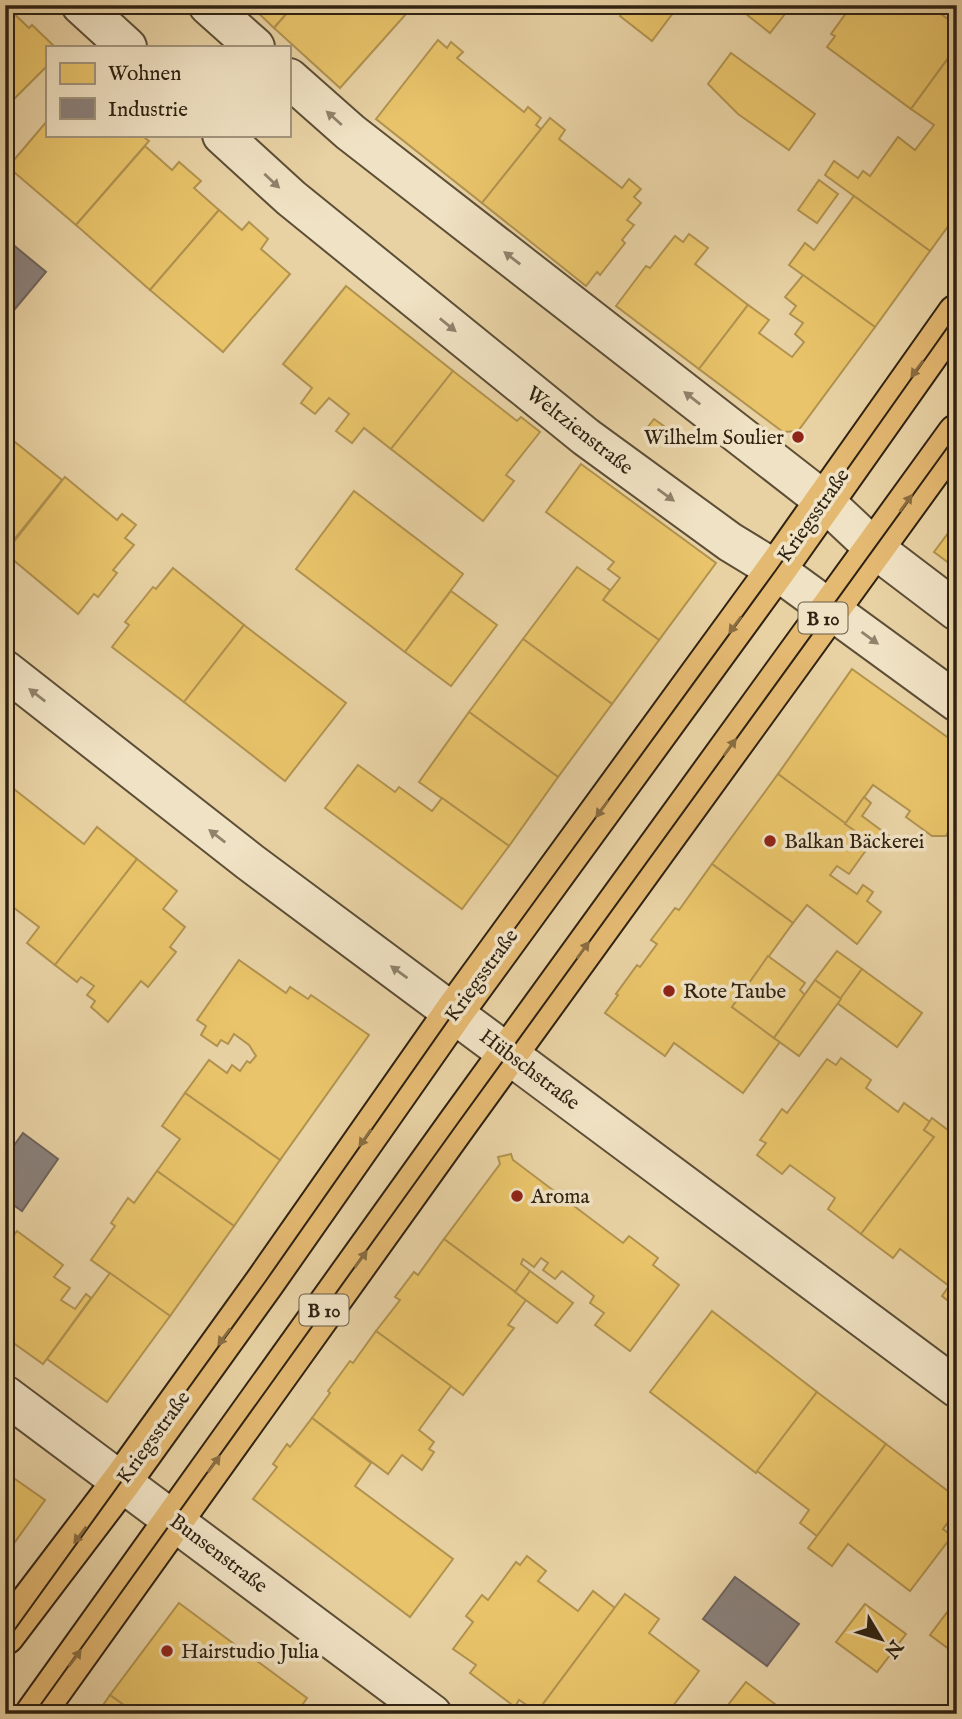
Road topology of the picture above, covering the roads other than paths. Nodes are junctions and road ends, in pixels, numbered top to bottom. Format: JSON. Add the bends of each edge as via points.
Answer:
{"nodes":[{"id":1,"x":81,"y":5,"type":"edge"},
{"id":2,"x":208,"y":5,"type":"edge"},
{"id":3,"x":126,"y":46,"type":"edge"},
{"id":4,"x":254,"y":46,"type":"edge"},
{"id":5,"x":290,"y":79,"type":"edge"},
{"id":6,"x":223,"y":136,"type":"edge"},
{"id":7,"x":957,"y":314,"type":"edge"},
{"id":8,"x":957,"y":434,"type":"edge"},
{"id":9,"x":823,"y":500,"type":"junction"},
{"id":10,"x":874,"y":548,"type":"junction"},
{"id":11,"x":776,"y":569,"type":"junction"},
{"id":12,"x":830,"y":608,"type":"junction"},
{"id":13,"x":957,"y":611,"type":"edge"},
{"id":14,"x":5,"y":670,"type":"edge"},
{"id":15,"x":957,"y":702,"type":"edge"},
{"id":16,"x":454,"y":1012,"type":"junction"},
{"id":17,"x":509,"y":1053,"type":"junction"},
{"id":18,"x":957,"y":1388,"type":"edge"},
{"id":19,"x":5,"y":1395,"type":"edge"},
{"id":20,"x":122,"y":1481,"type":"junction"},
{"id":21,"x":174,"y":1520,"type":"junction"},
{"id":22,"x":5,"y":1635,"type":"edge"},
{"id":23,"x":35,"y":1714,"type":"edge"},
{"id":24,"x":432,"y":1714,"type":"edge"}],
"edges":[{"from":1,"to":3,"type":"street"},
{"from":2,"to":4,"type":"street"},
{"from":9,"to":5,"type":"street","one_way":true,"via":[[350,132]]},
{"from":6,"to":11,"type":"street","name":"Weltzienstraße","one_way":true,"via":[[291,198],[586,437],[730,542]]},
{"from":7,"to":9,"type":"main road","name":"Kriegsstraße","one_way":true},
{"from":10,"to":8,"type":"main road","number":"B 10","one_way":true},
{"from":9,"to":10,"type":"street"},
{"from":9,"to":11,"type":"main road","name":"Kriegsstraße"},
{"from":10,"to":12,"type":"main road","number":"B 10"},
{"from":10,"to":13,"type":"street"},
{"from":11,"to":12,"type":"street","name":"Weltzienstraße"},
{"from":11,"to":16,"type":"main road","name":"Kriegsstraße","one_way":true},
{"from":12,"to":15,"type":"street","name":"Weltzienstraße","one_way":true},
{"from":17,"to":12,"type":"main road","number":"B 10","one_way":true},
{"from":16,"to":14,"type":"street","name":"Hübschstraße","one_way":true,"via":[[250,862]]},
{"from":16,"to":17,"type":"street","name":"Hübschstraße"},
{"from":16,"to":20,"type":"main road","name":"Kriegsstraße","one_way":true},
{"from":17,"to":18,"type":"street","name":"Hübschstraße"},
{"from":21,"to":17,"type":"main road","number":"B 10","one_way":true},
{"from":19,"to":20,"type":"street","name":"Bunsenstraße"},
{"from":20,"to":21,"type":"street","name":"Bunsenstraße"},
{"from":20,"to":22,"type":"main road","name":"Kriegsstraße","one_way":true},
{"from":23,"to":21,"type":"main road","number":"B 10","one_way":true},
{"from":21,"to":24,"type":"street","name":"Bunsenstraße"}]}
